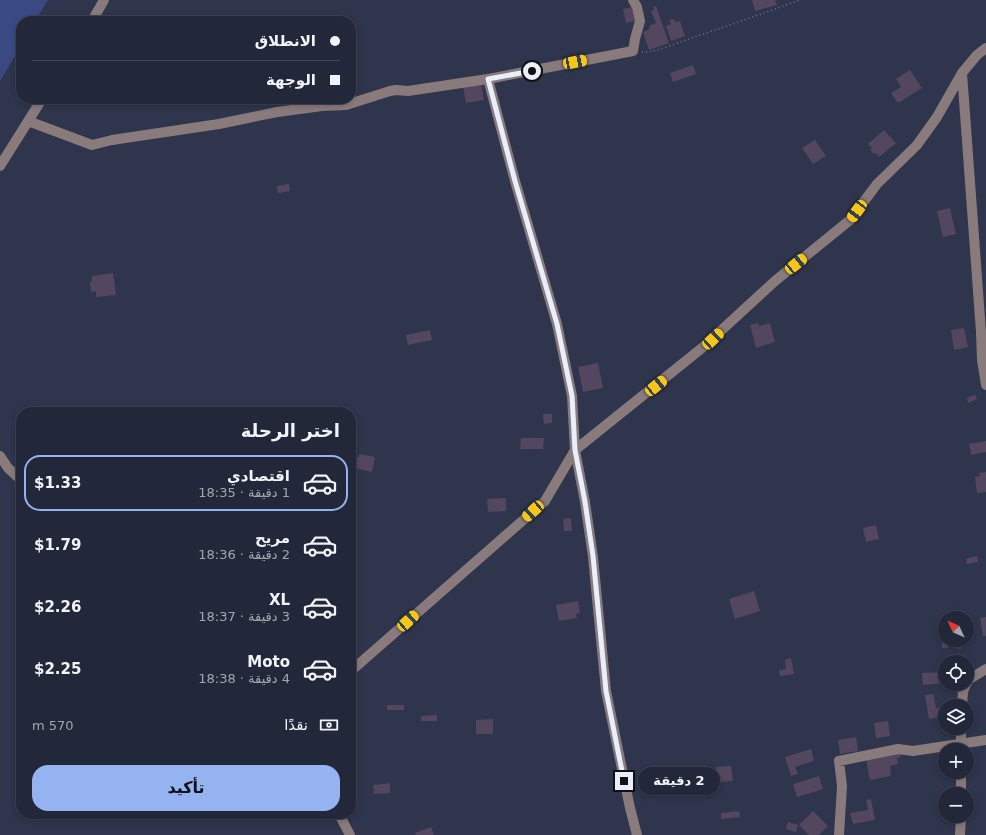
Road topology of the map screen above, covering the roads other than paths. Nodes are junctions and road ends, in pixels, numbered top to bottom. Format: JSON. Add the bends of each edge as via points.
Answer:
{"nodes":[{"id":1,"x":104,"y":0,"type":"edge"},
{"id":2,"x":633,"y":0,"type":"edge"},
{"id":3,"x":95,"y":16,"type":"edge"},
{"id":4,"x":986,"y":48,"type":"edge"},
{"id":5,"x":962,"y":73,"type":"junction"},
{"id":6,"x":488,"y":79,"type":"junction"},
{"id":7,"x":356,"y":102,"type":"edge"},
{"id":8,"x":39,"y":104,"type":"edge"},
{"id":9,"x":349,"y":104,"type":"edge"},
{"id":10,"x":28,"y":121,"type":"junction"},
{"id":11,"x":0,"y":166,"type":"edge"},
{"id":12,"x":984,"y":331,"type":"edge"},
{"id":13,"x":986,"y":385,"type":"edge"},
{"id":14,"x":575,"y":450,"type":"junction"},
{"id":15,"x":0,"y":456,"type":"edge"},
{"id":16,"x":16,"y":475,"type":"edge"},
{"id":17,"x":356,"y":667,"type":"edge"},
{"id":18,"x":986,"y":669,"type":"edge"},
{"id":19,"x":974,"y":676,"type":"edge"},
{"id":20,"x":986,"y":740,"type":"edge"},
{"id":21,"x":974,"y":743,"type":"edge"},
{"id":22,"x":938,"y":749,"type":"edge"},
{"id":23,"x":342,"y":819,"type":"edge"},
{"id":24,"x":961,"y":823,"type":"edge"},
{"id":25,"x":350,"y":835,"type":"edge"},
{"id":26,"x":637,"y":835,"type":"edge"},
{"id":27,"x":839,"y":835,"type":"edge"},
{"id":28,"x":960,"y":835,"type":"edge"}],
"edges":[{"from":1,"to":3,"type":"street"},
{"from":2,"to":6,"type":"street","via":[[640,21],[633,51]]},
{"from":4,"to":5,"type":"street"},
{"from":5,"to":12,"type":"street"},
{"from":5,"to":14,"type":"street","via":[[937,117],[917,145],[878,184],[850,220],[775,281],[702,348]]},
{"from":6,"to":7,"type":"street","via":[[408,91],[390,91]]},
{"from":6,"to":14,"type":"street","via":[[557,324],[572,396]]},
{"from":8,"to":10,"type":"street"},
{"from":9,"to":10,"type":"street","via":[[277,112],[92,145]]},
{"from":10,"to":11,"type":"street"},
{"from":12,"to":13,"type":"street","via":[[982,360]]},
{"from":14,"to":17,"type":"street","via":[[545,501]]},
{"from":14,"to":26,"type":"street","via":[[593,556],[606,691]]},
{"from":15,"to":16,"type":"street"},
{"from":18,"to":19,"type":"street"},
{"from":20,"to":21,"type":"street"},
{"from":22,"to":27,"type":"street","via":[[913,751],[898,749],[839,761],[842,786]]},
{"from":23,"to":25,"type":"street"},
{"from":24,"to":28,"type":"street"}]}
